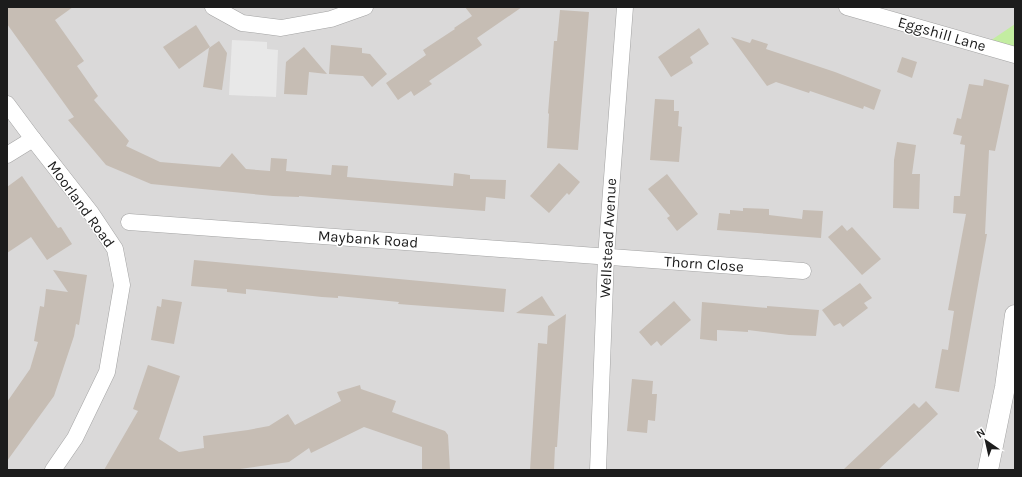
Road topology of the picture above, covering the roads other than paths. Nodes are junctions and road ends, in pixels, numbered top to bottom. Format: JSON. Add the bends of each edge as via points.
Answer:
{"nodes":[{"id":1,"x":213,"y":7,"type":"edge"},
{"id":2,"x":365,"y":7,"type":"edge"},
{"id":3,"x":625,"y":7,"type":"edge"},
{"id":4,"x":847,"y":7,"type":"edge"},
{"id":5,"x":1015,"y":55,"type":"edge"},
{"id":6,"x":7,"y":104,"type":"edge"},
{"id":7,"x":33,"y":139,"type":"junction"},
{"id":8,"x":7,"y":155,"type":"edge"},
{"id":9,"x":129,"y":222,"type":"dead end"},
{"id":10,"x":606,"y":257,"type":"junction"},
{"id":11,"x":803,"y":271,"type":"dead end"},
{"id":12,"x":1015,"y":315,"type":"edge"},
{"id":13,"x":53,"y":470,"type":"edge"},
{"id":14,"x":598,"y":470,"type":"edge"},
{"id":15,"x":988,"y":470,"type":"edge"}],
"edges":[{"from":1,"to":2,"type":"street","via":[[242,23],[281,28],[332,19]]},
{"from":3,"to":10,"type":"street","name":"Wellstead Avenue"},
{"from":4,"to":5,"type":"street","name":"Eggshill Lane"},
{"from":6,"to":7,"type":"street","name":"Moorland Road"},
{"from":7,"to":8,"type":"street"},
{"from":7,"to":13,"type":"street","name":"Moorland Road","via":[[91,213],[115,249],[122,284],[107,372],[75,438]]},
{"from":9,"to":10,"type":"street","name":"Maybank Road"},
{"from":10,"to":11,"type":"street","name":"Thorn Close"},
{"from":10,"to":14,"type":"street","name":"Wellstead Avenue"},
{"from":12,"to":15,"type":"street","via":[[1005,387]]}]}
